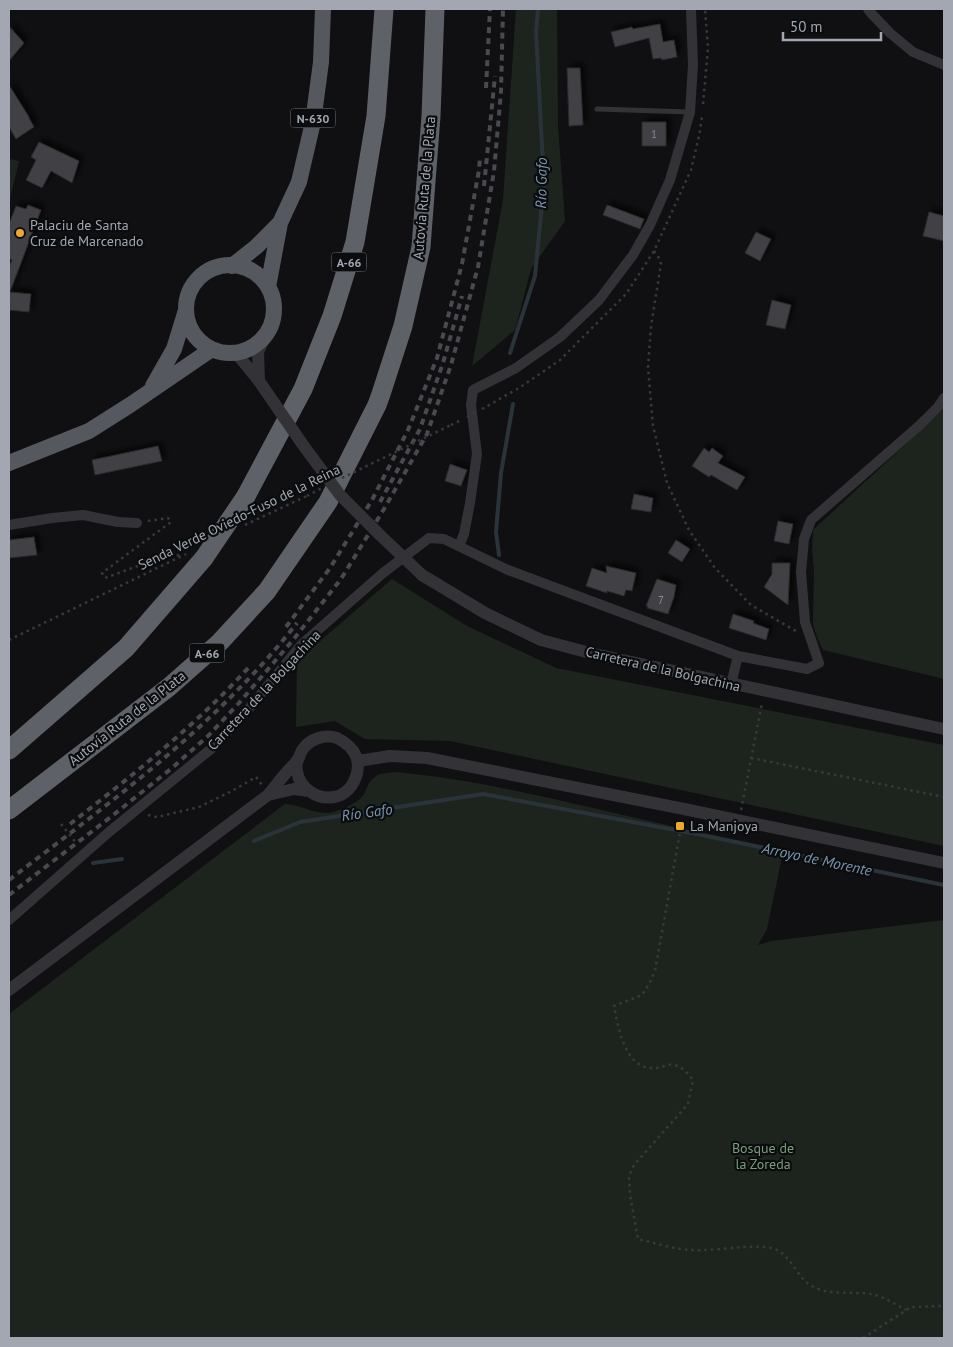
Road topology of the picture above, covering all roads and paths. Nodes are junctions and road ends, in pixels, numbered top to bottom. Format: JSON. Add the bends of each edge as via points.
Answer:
{"nodes":[{"id":1,"x":323,"y":9,"type":"edge"},
{"id":2,"x":384,"y":9,"type":"edge"},
{"id":3,"x":436,"y":9,"type":"edge"},
{"id":4,"x":691,"y":9,"type":"edge"},
{"id":5,"x":868,"y":9,"type":"edge"},
{"id":6,"x":944,"y":66,"type":"edge"},
{"id":7,"x":597,"y":109,"type":"dead end"},
{"id":8,"x":690,"y":112,"type":"junction"},
{"id":9,"x":280,"y":223,"type":"junction"},
{"id":10,"x":654,"y":251,"type":"dead end"},
{"id":11,"x":232,"y":266,"type":"junction"},
{"id":12,"x":268,"y":287,"type":"junction"},
{"id":13,"x":186,"y":308,"type":"junction"},
{"id":14,"x":266,"y":335,"type":"junction"},
{"id":15,"x":212,"y":349,"type":"junction"},
{"id":16,"x":236,"y":353,"type":"junction"},
{"id":17,"x":259,"y":381,"type":"junction"},
{"id":18,"x":151,"y":390,"type":"junction"},
{"id":19,"x":944,"y":398,"type":"edge"},
{"id":20,"x":478,"y":411,"type":"dead end"},
{"id":21,"x":9,"y":463,"type":"edge"},
{"id":22,"x":341,"y":479,"type":"dead end"},
{"id":23,"x":324,"y":487,"type":"dead end"},
{"id":24,"x":137,"y":524,"type":"joint"},
{"id":25,"x":9,"y":525,"type":"edge"},
{"id":26,"x":239,"y":528,"type":"dead end"},
{"id":27,"x":459,"y":546,"type":"junction"},
{"id":28,"x":196,"y":556,"type":"junction"},
{"id":29,"x":179,"y":557,"type":"junction"},
{"id":30,"x":810,"y":639,"type":"junction"},
{"id":31,"x":9,"y":640,"type":"edge"},
{"id":32,"x":738,"y":656,"type":"junction"},
{"id":33,"x":731,"y":684,"type":"junction"},
{"id":34,"x":764,"y":691,"type":"junction"},
{"id":35,"x":944,"y":729,"type":"edge"},
{"id":36,"x":9,"y":750,"type":"edge"},
{"id":37,"x":751,"y":758,"type":"junction"},
{"id":38,"x":298,"y":760,"type":"junction"},
{"id":39,"x":358,"y":761,"type":"junction"},
{"id":40,"x":309,"y":791,"type":"junction"},
{"id":41,"x":268,"y":795,"type":"junction"},
{"id":42,"x":944,"y":797,"type":"edge"},
{"id":43,"x":9,"y":810,"type":"edge"},
{"id":44,"x":134,"y":812,"type":"junction"},
{"id":45,"x":739,"y":821,"type":"junction"},
{"id":46,"x":682,"y":822,"type":"dead end"},
{"id":47,"x":61,"y":824,"type":"dead end"},
{"id":48,"x":85,"y":853,"type":"junction"},
{"id":49,"x":944,"y":863,"type":"edge"},
{"id":50,"x":9,"y":920,"type":"edge"},
{"id":51,"x":9,"y":990,"type":"edge"},
{"id":52,"x":944,"y":1306,"type":"edge"},
{"id":53,"x":906,"y":1310,"type":"junction"},
{"id":54,"x":863,"y":1338,"type":"edge"}],
"edges":[{"from":1,"to":9,"type":"highway","number":"N-630","via":[[321,62],[313,122],[299,182]]},
{"from":2,"to":28,"type":"highway","number":"A-66","bridge":true,"via":[[376,116],[355,242],[332,316],[303,389],[246,496]]},
{"from":3,"to":43,"type":"highway","name":"Autovía Ruta de la Plata","number":"A-66","via":[[421,247],[404,326],[381,394],[328,502],[268,591],[220,642],[169,686]]},
{"from":4,"to":8,"type":"street","via":[[693,64]]},
{"from":5,"to":6,"type":"street","via":[[913,52]]},
{"from":7,"to":8,"type":"lane"},
{"from":8,"to":27,"type":"street","via":[[670,180],[650,225],[633,256],[599,300],[560,337],[516,368],[473,390],[470,405],[478,454]]},
{"from":9,"to":11,"type":"highway","number":"N-630","via":[[256,248]]},
{"from":9,"to":12,"type":"highway","number":"N-630"},
{"from":10,"to":30,"type":"path","via":[[661,264],[648,367],[653,426],[667,483],[689,530],[715,568],[751,605]]},
{"from":11,"to":12,"type":"highway","via":[[245,268],[259,276]]},
{"from":11,"to":13,"type":"highway","number":"N-630","via":[[218,267],[196,281]]},
{"from":12,"to":14,"type":"highway","number":"N-630","via":[[274,310]]},
{"from":13,"to":15,"type":"highway","via":[[188,324],[200,342]]},
{"from":13,"to":18,"type":"highway","number":"N-630","via":[[174,349]]},
{"from":14,"to":16,"type":"highway","via":[[252,348]]},
{"from":14,"to":17,"type":"street","via":[[258,352]]},
{"from":15,"to":16,"type":"highway"},
{"from":15,"to":18,"type":"highway","number":"N-630"},
{"from":16,"to":17,"type":"street","name":"Carretera de la Bolgachina"},
{"from":17,"to":33,"type":"street","name":"Carretera de la Bolgachina","bridge":true,"via":[[340,495],[422,575],[485,613],[541,640]]},
{"from":18,"to":21,"type":"highway","number":"N-630","via":[[89,431]]},
{"from":19,"to":30,"type":"street","via":[[920,425],[811,520],[804,539],[801,572],[805,622]]},
{"from":20,"to":22,"type":"path","name":"Senda Verde Oviedo-Fuso de la Reina","bridge":true},
{"from":23,"to":26,"type":"path","name":"Senda Verde Oviedo-Fuso de la Reina","bridge":true},
{"from":24,"to":25,"type":"street","via":[[83,516]]},
{"from":24,"to":29,"type":"path","via":[[168,518],[170,522],[102,573],[105,578],[176,552]]},
{"from":27,"to":32,"type":"street","name":"Carretera de la Bolgachina","via":[[508,570]]},
{"from":27,"to":44,"type":"street","name":"Carretera de la Bolgachina","via":[[444,539],[429,538],[383,572],[302,644],[211,749]]},
{"from":28,"to":29,"type":"path","name":"Senda Verde Oviedo-Fuso de la Reina"},
{"from":28,"to":36,"type":"highway","number":"A-66","via":[[126,648]]},
{"from":29,"to":31,"type":"path","name":"Senda Verde Oviedo-Fuso de la Reina"},
{"from":30,"to":32,"type":"street","name":"Carretera de la Bolgachina","via":[[819,663],[807,670]]},
{"from":32,"to":33,"type":"street"},
{"from":33,"to":34,"type":"street","name":"Carretera de la Bolgachina"},
{"from":34,"to":35,"type":"street","name":"Carretera de la Bolgachina"},
{"from":34,"to":37,"type":"path"},
{"from":37,"to":42,"type":"path"},
{"from":37,"to":45,"type":"path"},
{"from":38,"to":39,"type":"street","via":[[310,742],[320,737],[333,737],[344,741]]},
{"from":38,"to":40,"type":"street","via":[[297,772]]},
{"from":38,"to":41,"type":"street"},
{"from":39,"to":40,"type":"street","via":[[354,783],[344,793],[334,797],[317,796]]},
{"from":39,"to":45,"type":"street","via":[[390,756],[427,758]]},
{"from":40,"to":41,"type":"street","via":[[294,789]]},
{"from":41,"to":44,"type":"path","via":[[256,777],[199,806],[157,817]]},
{"from":41,"to":51,"type":"street"},
{"from":44,"to":48,"type":"street","name":"Carretera de la Bolgachina"},
{"from":45,"to":49,"type":"street"},
{"from":46,"to":53,"type":"path","via":[[655,971],[642,995],[614,1006],[619,1032],[639,1066],[678,1066],[693,1080],[688,1104],[634,1165],[629,1176],[638,1239],[692,1250],[773,1248],[790,1260],[802,1279],[811,1286],[824,1292],[883,1297]]},
{"from":47,"to":48,"type":"path"},
{"from":48,"to":50,"type":"street","name":"Carretera de la Bolgachina"},
{"from":52,"to":53,"type":"path"},
{"from":53,"to":54,"type":"path"}]}
